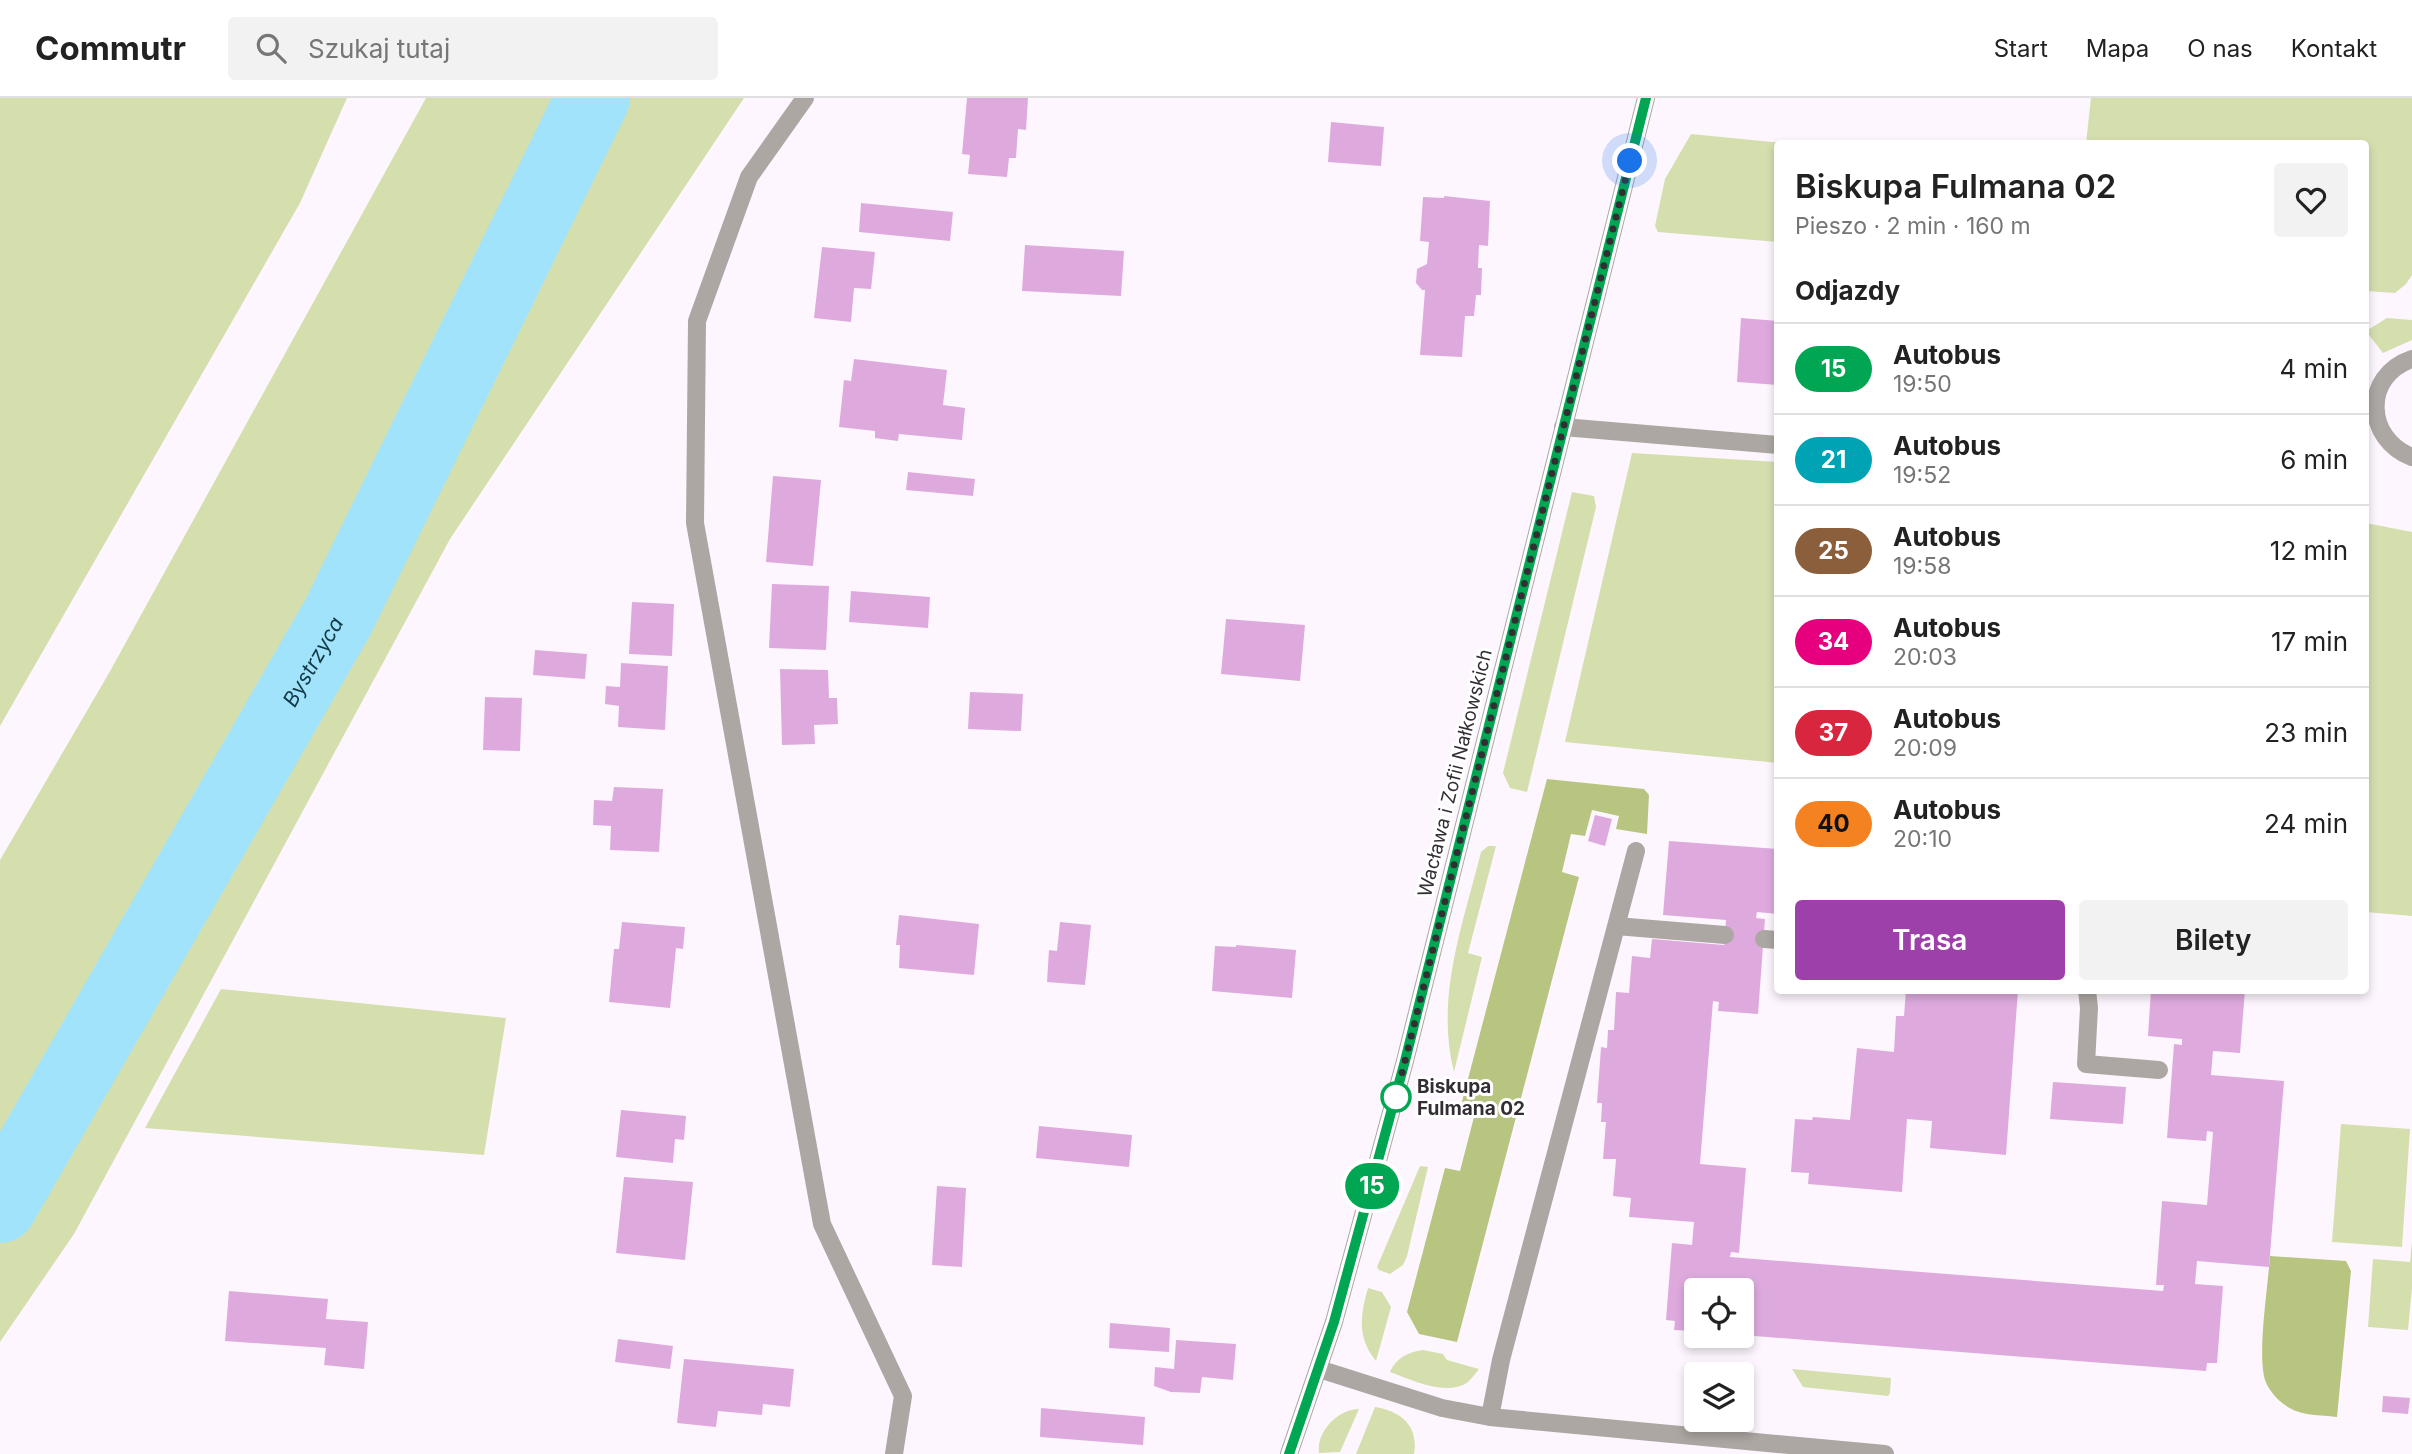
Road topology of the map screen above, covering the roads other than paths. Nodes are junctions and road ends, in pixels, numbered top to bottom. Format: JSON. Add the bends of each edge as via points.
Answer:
{"nodes":[{"id":1,"x":805,"y":98,"type":"edge"},
{"id":2,"x":1646,"y":98,"type":"edge"},
{"id":3,"x":2412,"y":359,"type":"edge"},
{"id":4,"x":1563,"y":427,"type":"junction"},
{"id":5,"x":1774,"y":445,"type":"edge"},
{"id":6,"x":2412,"y":457,"type":"edge"},
{"id":7,"x":1636,"y":851,"type":"dead end"},
{"id":8,"x":1616,"y":926,"type":"junction"},
{"id":9,"x":1725,"y":935,"type":"dead end"},
{"id":10,"x":2087,"y":994,"type":"edge"},
{"id":11,"x":2159,"y":1070,"type":"dead end"},
{"id":12,"x":1319,"y":1369,"type":"junction"},
{"id":13,"x":1490,"y":1417,"type":"junction"},
{"id":14,"x":894,"y":1454,"type":"edge"},
{"id":15,"x":1289,"y":1454,"type":"edge"},
{"id":16,"x":1885,"y":1454,"type":"edge"}],
"edges":[{"from":1,"to":14,"type":"street","via":[[750,177],[697,321],[695,523],[822,1224],[903,1396]]},
{"from":2,"to":4,"type":"street","name":"Wacława i Zofii Nałkowskich"},
{"from":3,"to":6,"type":"street","via":[[2382,382],[2375,412],[2386,440]]},
{"from":4,"to":5,"type":"street"},
{"from":4,"to":12,"type":"street","name":"Wacława i Zofii Nałkowskich","via":[[1405,1061]]},
{"from":7,"to":8,"type":"street"},
{"from":8,"to":9,"type":"street"},
{"from":8,"to":13,"type":"street","via":[[1501,1360]]},
{"from":10,"to":11,"type":"street","via":[[2086,1064]]},
{"from":12,"to":13,"type":"street","via":[[1442,1408]]},
{"from":12,"to":15,"type":"street","name":"Wacława i Zofii Nałkowskich"},
{"from":13,"to":16,"type":"street"}]}
